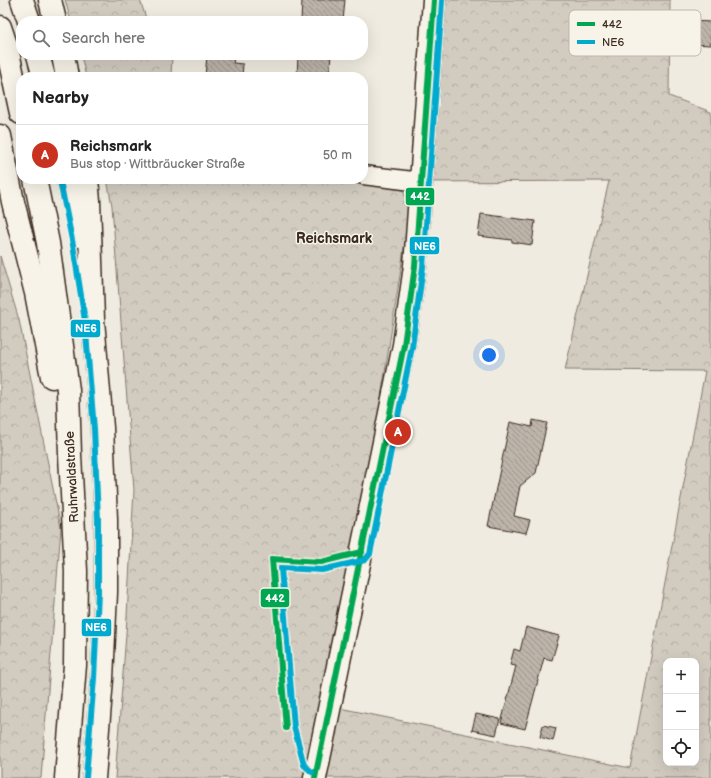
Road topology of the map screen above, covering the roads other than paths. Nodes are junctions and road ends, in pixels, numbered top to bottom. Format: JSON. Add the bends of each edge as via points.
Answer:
{"nodes":[{"id":1,"x":22,"y":0,"type":"edge"},
{"id":2,"x":50,"y":0,"type":"edge"},
{"id":3,"x":434,"y":0,"type":"edge"},
{"id":4,"x":27,"y":16,"type":"edge"},
{"id":5,"x":54,"y":16,"type":"edge"},
{"id":6,"x":0,"y":26,"type":"edge"},
{"id":7,"x":39,"y":60,"type":"edge"},
{"id":8,"x":64,"y":60,"type":"edge"},
{"id":9,"x":43,"y":72,"type":"edge"},
{"id":10,"x":67,"y":72,"type":"edge"},
{"id":11,"x":16,"y":90,"type":"edge"},
{"id":12,"x":0,"y":136,"type":"edge"},
{"id":13,"x":0,"y":166,"type":"edge"},
{"id":14,"x":368,"y":176,"type":"edge"},
{"id":15,"x":421,"y":182,"type":"junction"},
{"id":16,"x":36,"y":184,"type":"edge"},
{"id":17,"x":69,"y":184,"type":"edge"},
{"id":18,"x":87,"y":184,"type":"edge"},
{"id":19,"x":13,"y":202,"type":"junction"},
{"id":20,"x":93,"y":320,"type":"junction"},
{"id":21,"x":70,"y":455,"type":"junction"},
{"id":22,"x":66,"y":778,"type":"edge"},
{"id":23,"x":94,"y":778,"type":"edge"},
{"id":24,"x":315,"y":778,"type":"edge"}],
"edges":[{"from":1,"to":4,"type":"main road"},
{"from":2,"to":5,"type":"main road"},
{"from":3,"to":15,"type":"main road"},
{"from":6,"to":11,"type":"main road"},
{"from":7,"to":9,"type":"main road"},
{"from":8,"to":10,"type":"main road"},
{"from":12,"to":19,"type":"main road"},
{"from":13,"to":19,"type":"main road"},
{"from":14,"to":15,"type":"street"},
{"from":15,"to":24,"type":"main road","via":[[404,345]]},
{"from":16,"to":21,"type":"main road","name":"Ruhrwaldstraße","via":[[48,243],[68,390]]},
{"from":17,"to":20,"type":"main road"},
{"from":18,"to":20,"type":"main road"},
{"from":19,"to":21,"type":"main road","via":[[36,293],[55,394]]},
{"from":20,"to":23,"type":"main road","via":[[106,519],[103,671]]},
{"from":21,"to":22,"type":"main road","name":"Ruhrwaldstraße","via":[[76,571],[74,665]]}]}
